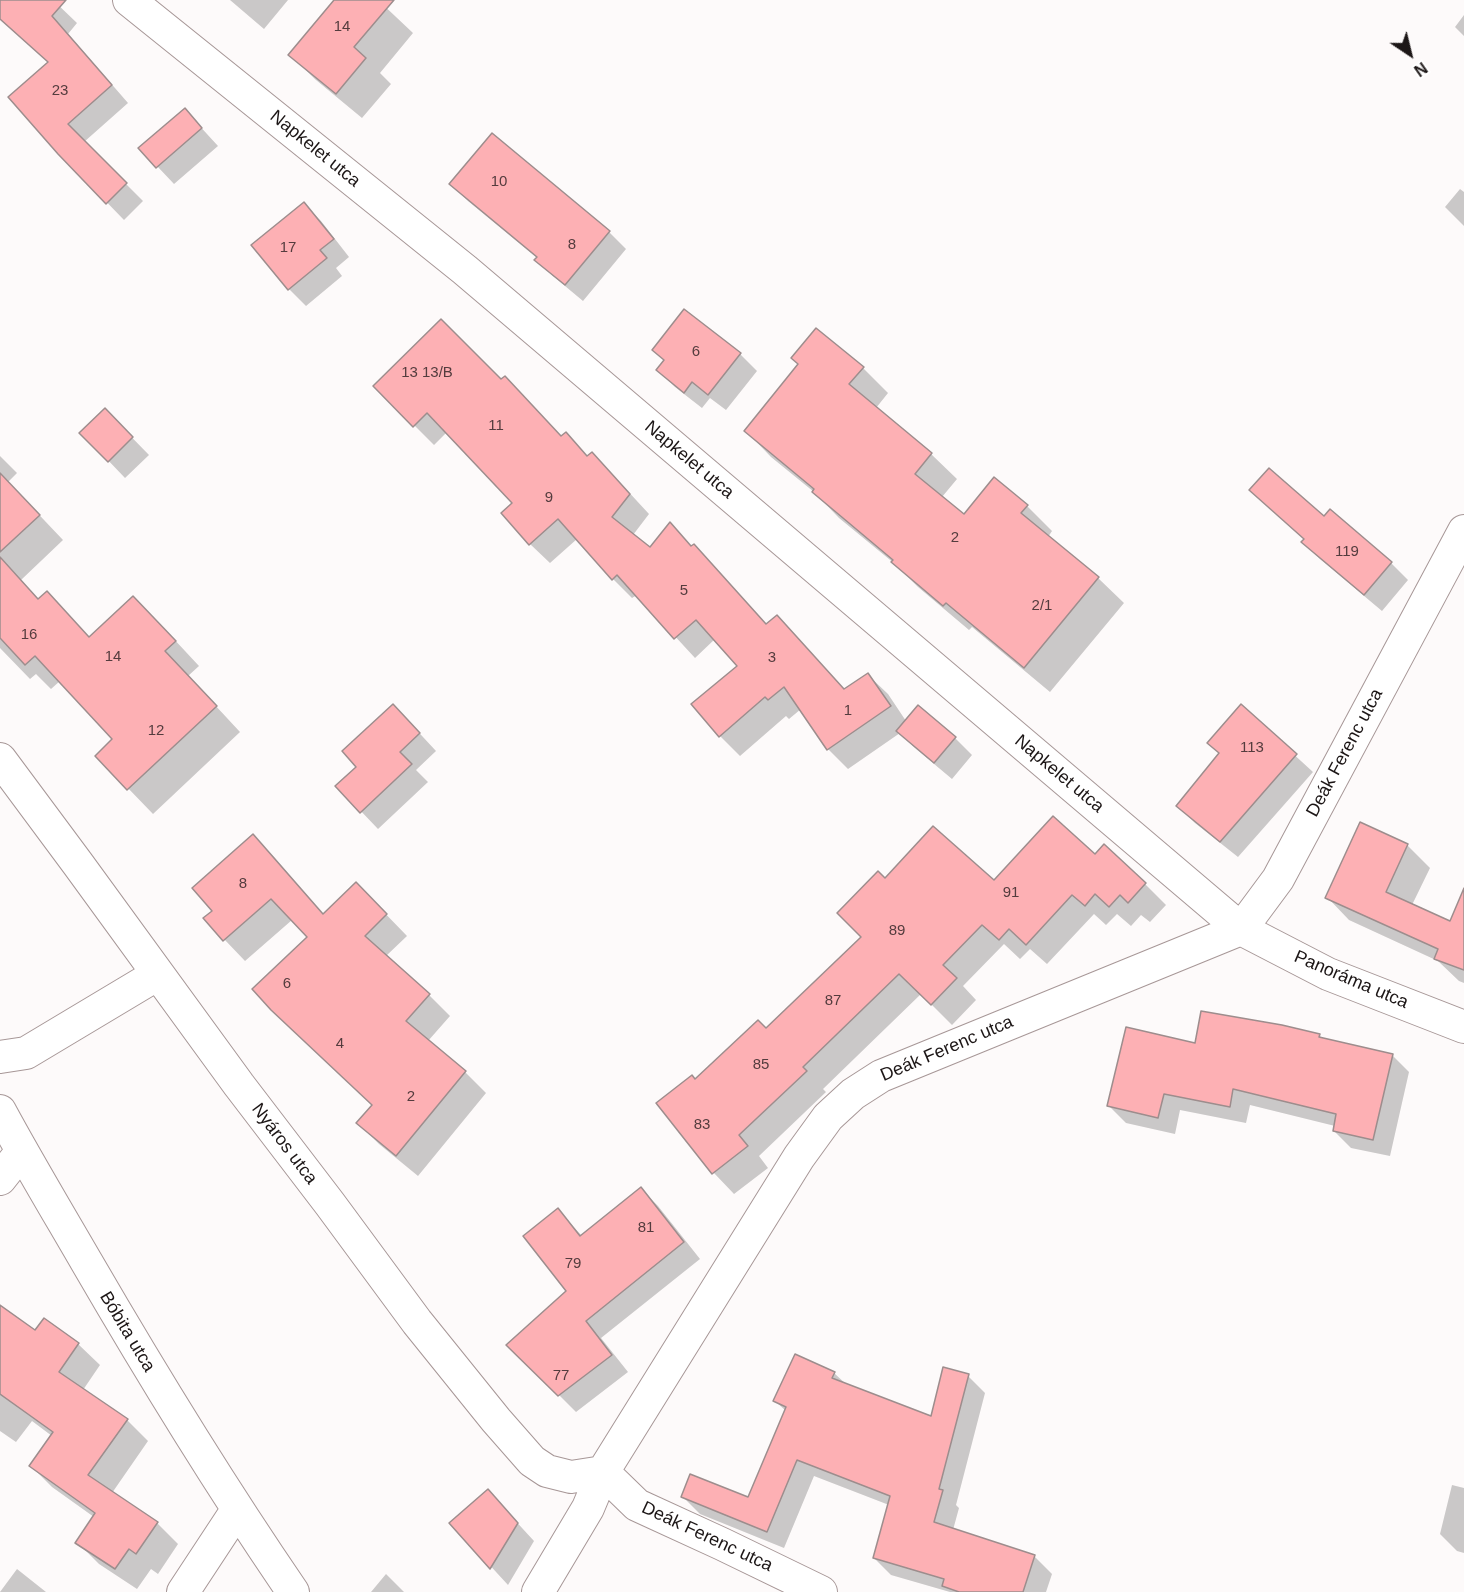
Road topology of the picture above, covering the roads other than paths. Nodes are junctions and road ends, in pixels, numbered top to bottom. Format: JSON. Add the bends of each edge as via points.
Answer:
{"nodes":[{"id":1,"x":129,"y":0,"type":"edge"},
{"id":2,"x":1464,"y":531,"type":"edge"},
{"id":3,"x":0,"y":759,"type":"edge"},
{"id":4,"x":1241,"y":929,"type":"junction"},
{"id":5,"x":158,"y":974,"type":"junction"},
{"id":6,"x":1464,"y":1027,"type":"edge"},
{"id":7,"x":0,"y":1057,"type":"edge"},
{"id":8,"x":0,"y":1111,"type":"edge"},
{"id":9,"x":22,"y":1151,"type":"junction"},
{"id":10,"x":0,"y":1179,"type":"edge"},
{"id":11,"x":603,"y":1472,"type":"junction"},
{"id":12,"x":237,"y":1510,"type":"junction"},
{"id":13,"x":183,"y":1592,"type":"edge"},
{"id":14,"x":293,"y":1592,"type":"edge"},
{"id":15,"x":538,"y":1592,"type":"edge"},
{"id":16,"x":821,"y":1592,"type":"edge"}],
"edges":[{"from":1,"to":4,"type":"street","name":"Napkelet utca","via":[[465,270]]},
{"from":2,"to":4,"type":"street","name":"Deák Ferenc utca","via":[[1278,879]]},
{"from":3,"to":5,"type":"street","name":"Nyáros utca"},
{"from":4,"to":6,"type":"street","name":"Panoráma utca","via":[[1328,974]]},
{"from":4,"to":11,"type":"street","name":"Deák Ferenc utca","via":[[880,1076],[853,1094],[828,1117],[799,1157]]},
{"from":5,"to":7,"type":"street","via":[[27,1053]]},
{"from":5,"to":11,"type":"street","name":"Nyáros utca","via":[[417,1322],[532,1461],[547,1471],[571,1477]]},
{"from":8,"to":9,"type":"street","name":"Bóbita utca"},
{"from":9,"to":10,"type":"street"},
{"from":9,"to":12,"type":"street","name":"Bóbita utca"},
{"from":11,"to":15,"type":"street","via":[[588,1508]]},
{"from":11,"to":16,"type":"street","name":"Deák Ferenc utca","via":[[637,1505]]},
{"from":12,"to":13,"type":"street"},
{"from":12,"to":14,"type":"street","name":"Bóbita utca"}]}
